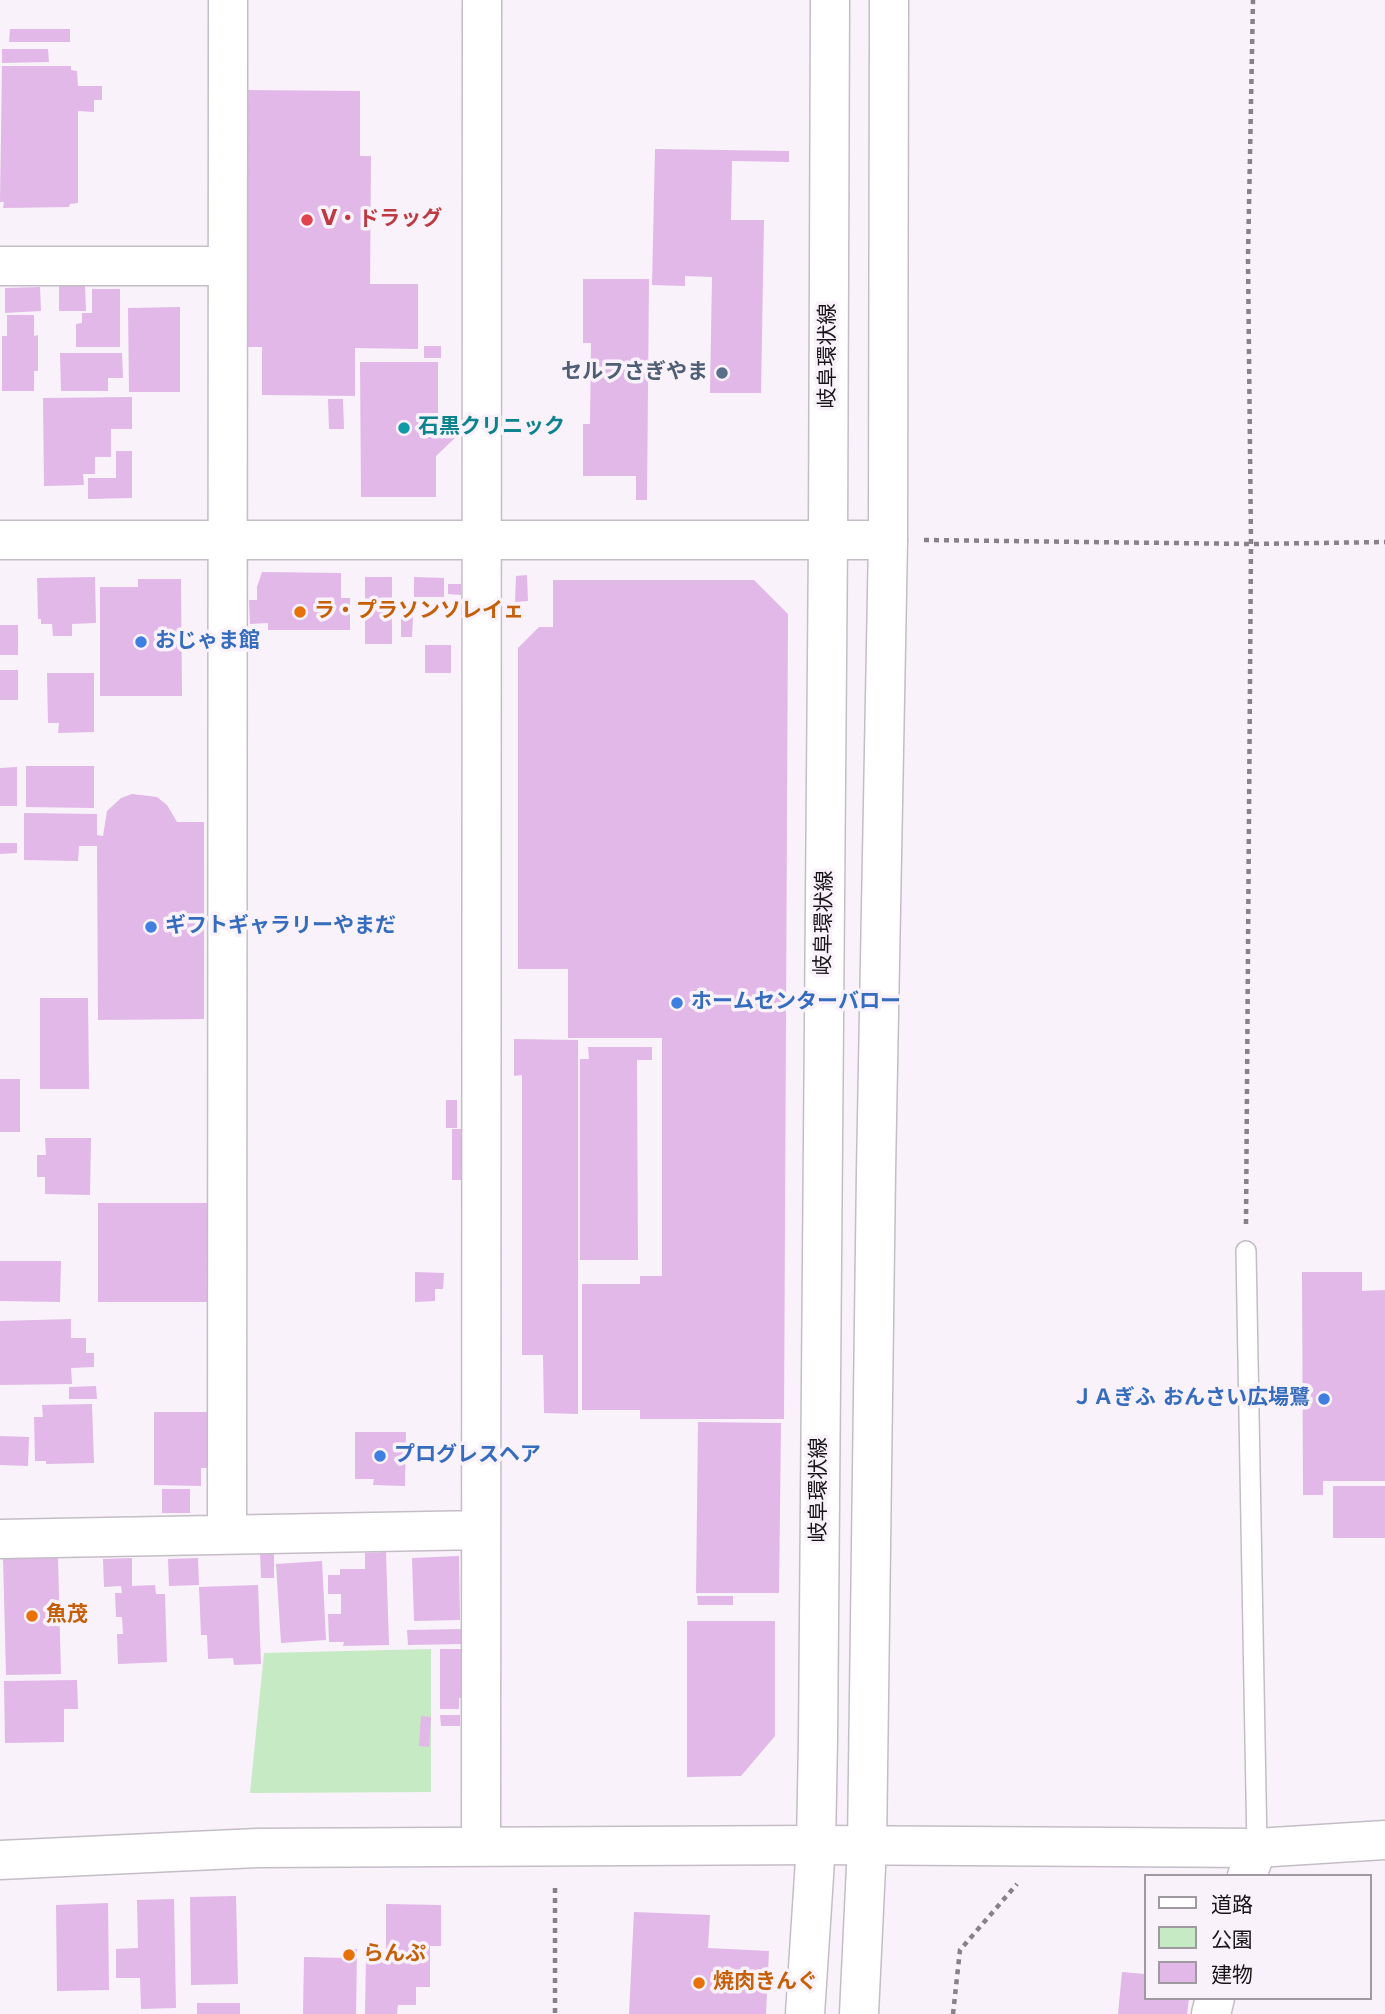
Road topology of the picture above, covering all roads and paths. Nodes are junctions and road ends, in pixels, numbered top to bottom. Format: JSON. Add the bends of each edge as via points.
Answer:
{"nodes":[{"id":1,"x":228,"y":0,"type":"edge"},
{"id":2,"x":482,"y":0,"type":"edge"},
{"id":3,"x":830,"y":0,"type":"edge"},
{"id":4,"x":889,"y":0,"type":"edge"},
{"id":5,"x":1253,"y":0,"type":"edge"},
{"id":6,"x":0,"y":266,"type":"edge"},
{"id":7,"x":227,"y":266,"type":"junction"},
{"id":8,"x":0,"y":540,"type":"edge"},
{"id":9,"x":482,"y":540,"type":"junction"},
{"id":10,"x":828,"y":540,"type":"junction"},
{"id":11,"x":888,"y":540,"type":"junction"},
{"id":12,"x":226,"y":541,"type":"junction"},
{"id":13,"x":1385,"y":542,"type":"edge"},
{"id":14,"x":1251,"y":544,"type":"junction"},
{"id":15,"x":1246,"y":1251,"type":"joint"},
{"id":16,"x":481,"y":1531,"type":"junction"},
{"id":17,"x":227,"y":1534,"type":"junction"},
{"id":18,"x":0,"y":1539,"type":"edge"},
{"id":19,"x":1385,"y":1839,"type":"edge"},
{"id":20,"x":816,"y":1845,"type":"junction"},
{"id":21,"x":481,"y":1846,"type":"junction"},
{"id":22,"x":867,"y":1846,"type":"junction"},
{"id":23,"x":0,"y":1860,"type":"edge"},
{"id":24,"x":1252,"y":1862,"type":"edge"},
{"id":25,"x":1020,"y":1880,"type":"dead end"},
{"id":26,"x":555,"y":1888,"type":"dead end"},
{"id":27,"x":555,"y":2014,"type":"edge"},
{"id":28,"x":805,"y":2014,"type":"edge"},
{"id":29,"x":859,"y":2014,"type":"edge"},
{"id":30,"x":953,"y":2014,"type":"edge"}],
"edges":[{"from":1,"to":7,"type":"street"},
{"from":2,"to":9,"type":"street"},
{"from":3,"to":10,"type":"street","name":"岐阜環状線"},
{"from":4,"to":11,"type":"street"},
{"from":5,"to":14,"type":"path","via":[[1248,258]]},
{"from":6,"to":7,"type":"street"},
{"from":7,"to":12,"type":"street"},
{"from":8,"to":12,"type":"street"},
{"from":9,"to":10,"type":"street"},
{"from":9,"to":12,"type":"street"},
{"from":9,"to":16,"type":"street"},
{"from":10,"to":11,"type":"street"},
{"from":10,"to":20,"type":"street","name":"岐阜環状線"},
{"from":11,"to":14,"type":"path"},
{"from":11,"to":22,"type":"street"},
{"from":12,"to":17,"type":"street"},
{"from":13,"to":14,"type":"path"},
{"from":14,"to":15,"type":"path"},
{"from":15,"to":24,"type":"lane"},
{"from":16,"to":17,"type":"street"},
{"from":16,"to":21,"type":"street"},
{"from":17,"to":18,"type":"street"},
{"from":19,"to":24,"type":"street"},
{"from":20,"to":21,"type":"street"},
{"from":20,"to":22,"type":"street"},
{"from":20,"to":28,"type":"street","name":"岐阜環状線"},
{"from":21,"to":23,"type":"street","via":[[257,1847]]},
{"from":22,"to":24,"type":"street"},
{"from":22,"to":29,"type":"street"},
{"from":25,"to":30,"type":"path","via":[[961,1950]]},
{"from":26,"to":27,"type":"path"}]}
